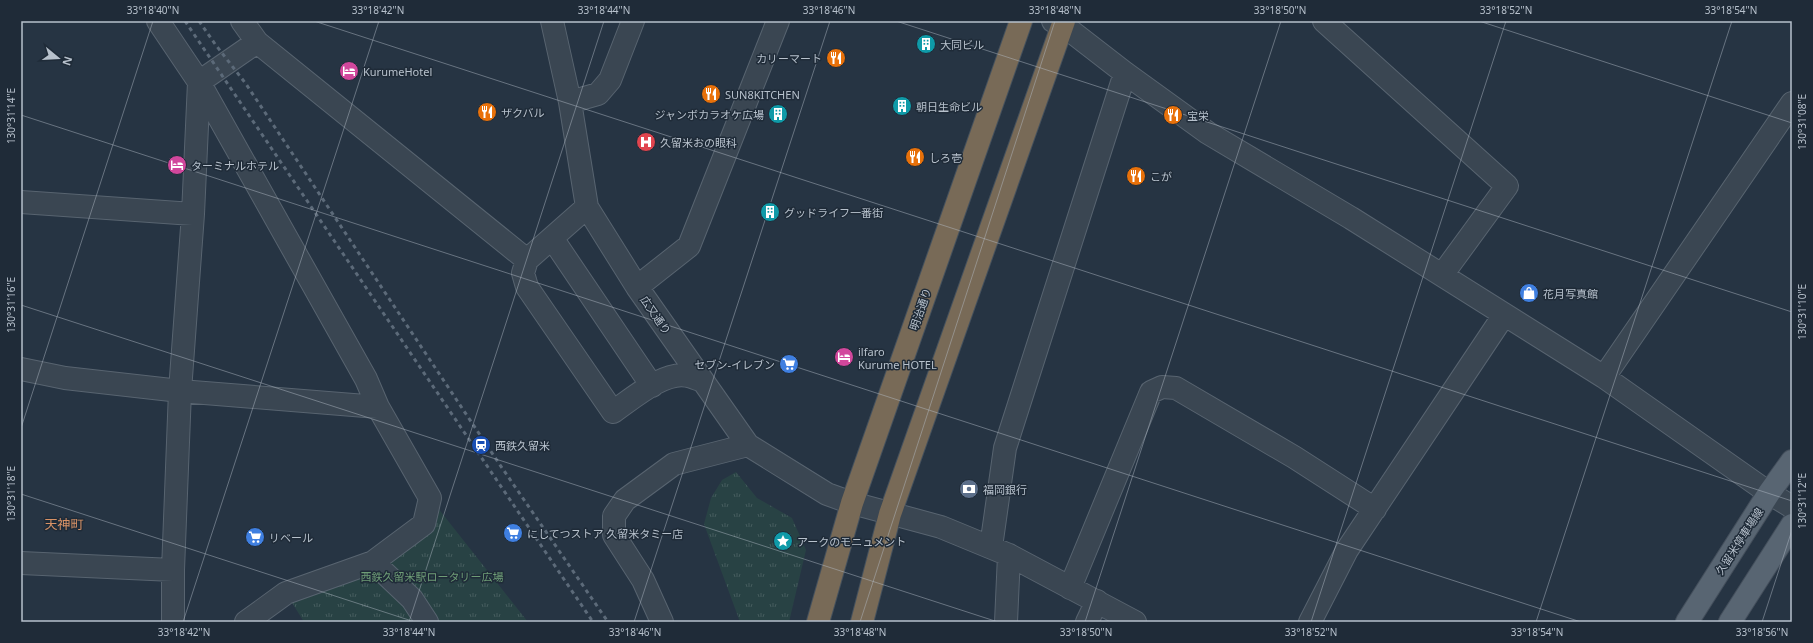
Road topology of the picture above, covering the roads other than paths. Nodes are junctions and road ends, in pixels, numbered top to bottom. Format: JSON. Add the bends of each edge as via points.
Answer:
{"nodes":[{"id":1,"x":158,"y":21,"type":"edge"},
{"id":2,"x":242,"y":21,"type":"edge"},
{"id":3,"x":552,"y":21,"type":"edge"},
{"id":4,"x":633,"y":21,"type":"edge"},
{"id":5,"x":778,"y":21,"type":"edge"},
{"id":6,"x":1021,"y":21,"type":"edge"},
{"id":7,"x":1324,"y":21,"type":"edge"},
{"id":8,"x":1060,"y":22,"type":"edge"},
{"id":9,"x":257,"y":42,"type":"junction"},
{"id":10,"x":1125,"y":73,"type":"junction"},
{"id":11,"x":199,"y":82,"type":"junction"},
{"id":12,"x":570,"y":102,"type":"junction"},
{"id":13,"x":1792,"y":103,"type":"edge"},
{"id":14,"x":21,"y":202,"type":"edge"},
{"id":15,"x":588,"y":207,"type":"junction"},
{"id":16,"x":193,"y":214,"type":"junction"},
{"id":17,"x":552,"y":238,"type":"junction"},
{"id":18,"x":527,"y":260,"type":"junction"},
{"id":19,"x":1442,"y":275,"type":"junction"},
{"id":20,"x":637,"y":287,"type":"junction"},
{"id":21,"x":1504,"y":316,"type":"junction"},
{"id":22,"x":21,"y":369,"type":"edge"},
{"id":23,"x":1604,"y":377,"type":"junction"},
{"id":24,"x":703,"y":381,"type":"junction"},
{"id":25,"x":652,"y":386,"type":"junction"},
{"id":26,"x":180,"y":391,"type":"junction"},
{"id":27,"x":378,"y":407,"type":"junction"},
{"id":28,"x":748,"y":446,"type":"junction"},
{"id":29,"x":1792,"y":462,"type":"edge"},
{"id":30,"x":1769,"y":493,"type":"junction"},
{"id":31,"x":852,"y":503,"type":"junction"},
{"id":32,"x":1792,"y":507,"type":"edge"},
{"id":33,"x":1375,"y":509,"type":"junction"},
{"id":34,"x":890,"y":514,"type":"junction"},
{"id":35,"x":1792,"y":525,"type":"edge"},
{"id":36,"x":1000,"y":551,"type":"junction"},
{"id":37,"x":373,"y":562,"type":"junction"},
{"id":38,"x":21,"y":563,"type":"edge"},
{"id":39,"x":173,"y":570,"type":"junction"},
{"id":40,"x":1070,"y":588,"type":"junction"},
{"id":41,"x":1097,"y":601,"type":"junction"},
{"id":42,"x":173,"y":622,"type":"edge"},
{"id":43,"x":246,"y":622,"type":"edge"},
{"id":44,"x":427,"y":622,"type":"edge"},
{"id":45,"x":662,"y":622,"type":"edge"},
{"id":46,"x":818,"y":622,"type":"edge"},
{"id":47,"x":862,"y":622,"type":"edge"},
{"id":48,"x":1006,"y":622,"type":"edge"},
{"id":49,"x":1087,"y":622,"type":"edge"},
{"id":50,"x":1135,"y":622,"type":"edge"},
{"id":51,"x":1310,"y":622,"type":"edge"},
{"id":52,"x":1687,"y":622,"type":"edge"},
{"id":53,"x":1730,"y":622,"type":"edge"}],
"edges":[{"from":1,"to":11,"type":"street"},
{"from":2,"to":9,"type":"street"},
{"from":3,"to":12,"type":"street","name":"広又通り"},
{"from":4,"to":12,"type":"street","via":[[610,80],[598,94]]},
{"from":5,"to":20,"type":"street","via":[[689,246]]},
{"from":6,"to":31,"type":"highway","name":"明治通り"},
{"from":7,"to":19,"type":"street","via":[[1507,186]]},
{"from":8,"to":10,"type":"street"},
{"from":8,"to":34,"type":"highway"},
{"from":9,"to":11,"type":"street"},
{"from":9,"to":18,"type":"street"},
{"from":10,"to":19,"type":"street","via":[[1208,133]]},
{"from":10,"to":36,"type":"street","via":[[1005,448]]},
{"from":11,"to":16,"type":"street"},
{"from":11,"to":27,"type":"street","via":[[366,379]]},
{"from":12,"to":15,"type":"street","name":"広又通り"},
{"from":13,"to":23,"type":"street"},
{"from":14,"to":16,"type":"street"},
{"from":15,"to":17,"type":"street"},
{"from":15,"to":20,"type":"street","name":"広又通り"},
{"from":16,"to":26,"type":"street"},
{"from":17,"to":18,"type":"street"},
{"from":17,"to":25,"type":"street"},
{"from":18,"to":25,"type":"street","via":[[523,273],[527,287],[613,412]]},
{"from":19,"to":21,"type":"street"},
{"from":20,"to":24,"type":"street","name":"広又通り"},
{"from":21,"to":23,"type":"street"},
{"from":21,"to":33,"type":"street"},
{"from":22,"to":26,"type":"street","via":[[65,378]]},
{"from":23,"to":30,"type":"street"},
{"from":24,"to":25,"type":"street","via":[[687,376],[676,376]]},
{"from":24,"to":28,"type":"street","name":"広又通り"},
{"from":26,"to":27,"type":"street"},
{"from":26,"to":39,"type":"street"},
{"from":27,"to":37,"type":"street","via":[[430,498],[424,524]]},
{"from":28,"to":31,"type":"street","name":"広又通り","via":[[827,494]]},
{"from":28,"to":45,"type":"street","via":[[674,464],[625,500],[614,516],[614,535],[643,580]]},
{"from":29,"to":30,"type":"main road","name":"久留米停車場線"},
{"from":30,"to":32,"type":"street"},
{"from":30,"to":52,"type":"main road","name":"久留米停車場線"},
{"from":31,"to":34,"type":"street","name":"広又通り"},
{"from":31,"to":46,"type":"highway","name":"明治通り"},
{"from":33,"to":40,"type":"street","via":[[1294,457],[1176,388],[1162,387],[1151,392]]},
{"from":33,"to":51,"type":"street","via":[[1347,550]]},
{"from":34,"to":36,"type":"street","name":"広又通り","via":[[941,527]]},
{"from":34,"to":47,"type":"highway"},
{"from":35,"to":53,"type":"main road"},
{"from":36,"to":40,"type":"street","name":"広又通り"},
{"from":36,"to":48,"type":"street"},
{"from":37,"to":43,"type":"street","via":[[286,593]]},
{"from":37,"to":44,"type":"street","via":[[412,599]]},
{"from":38,"to":39,"type":"street"},
{"from":39,"to":42,"type":"street"},
{"from":40,"to":41,"type":"street","name":"広又通り"},
{"from":41,"to":49,"type":"street"},
{"from":41,"to":50,"type":"street","name":"広又通り"}]}
